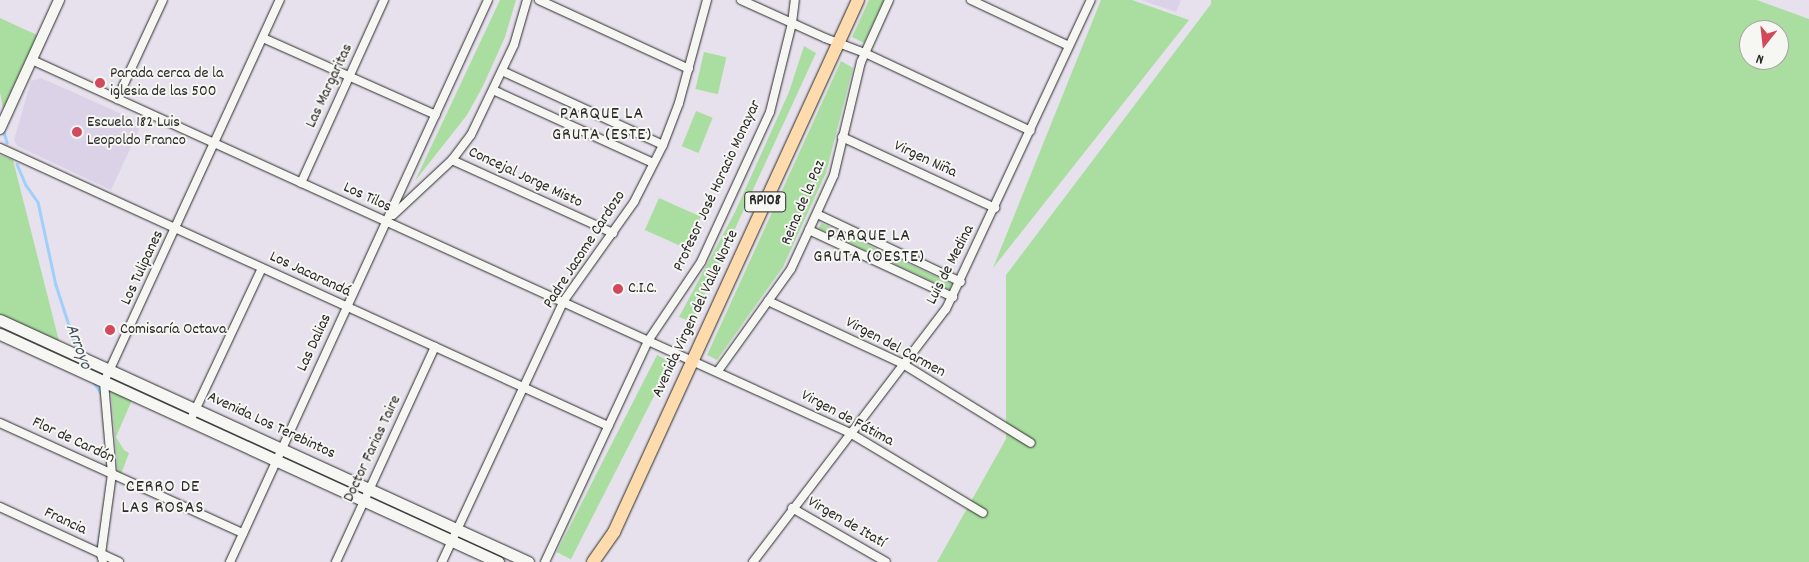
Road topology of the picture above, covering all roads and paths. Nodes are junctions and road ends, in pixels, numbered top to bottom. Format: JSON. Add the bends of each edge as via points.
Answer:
{"nodes":[{"id":1,"x":60,"y":0,"type":"edge"},
{"id":2,"x":163,"y":0,"type":"edge"},
{"id":3,"x":280,"y":0,"type":"edge"},
{"id":4,"x":384,"y":0,"type":"edge"},
{"id":5,"x":488,"y":0,"type":"edge"},
{"id":6,"x":527,"y":0,"type":"edge"},
{"id":7,"x":539,"y":0,"type":"edge"},
{"id":8,"x":707,"y":0,"type":"edge"},
{"id":9,"x":741,"y":0,"type":"edge"},
{"id":10,"x":795,"y":0,"type":"edge"},
{"id":11,"x":858,"y":0,"type":"edge"},
{"id":12,"x":889,"y":0,"type":"edge"},
{"id":13,"x":972,"y":0,"type":"edge"},
{"id":14,"x":1091,"y":0,"type":"edge"},
{"id":15,"x":792,"y":24,"type":"junction"},
{"id":16,"x":263,"y":38,"type":"junction"},
{"id":17,"x":838,"y":44,"type":"junction"},
{"id":18,"x":1070,"y":46,"type":"junction"},
{"id":19,"x":864,"y":53,"type":"junction"},
{"id":20,"x":32,"y":60,"type":"junction"},
{"id":21,"x":689,"y":69,"type":"junction"},
{"id":22,"x":502,"y":71,"type":"junction"},
{"id":23,"x":349,"y":76,"type":"junction"},
{"id":24,"x":493,"y":90,"type":"junction"},
{"id":25,"x":117,"y":99,"type":"junction"},
{"id":26,"x":436,"y":115,"type":"junction"},
{"id":27,"x":0,"y":129,"type":"edge"},
{"id":28,"x":1031,"y":131,"type":"junction"},
{"id":29,"x":842,"y":137,"type":"junction"},
{"id":30,"x":215,"y":144,"type":"junction"},
{"id":31,"x":663,"y":145,"type":"junction"},
{"id":32,"x":0,"y":148,"type":"edge"},
{"id":33,"x":452,"y":160,"type":"junction"},
{"id":34,"x":654,"y":163,"type":"junction"},
{"id":35,"x":301,"y":183,"type":"junction"},
{"id":36,"x":996,"y":208,"type":"junction"},
{"id":37,"x":816,"y":214,"type":"junction"},
{"id":38,"x":387,"y":222,"type":"junction"},
{"id":39,"x":176,"y":229,"type":"junction"},
{"id":40,"x":809,"y":230,"type":"junction"},
{"id":41,"x":613,"y":233,"type":"junction"},
{"id":42,"x":262,"y":268,"type":"junction"},
{"id":43,"x":961,"y":282,"type":"junction"},
{"id":44,"x":953,"y":297,"type":"junction"},
{"id":45,"x":768,"y":301,"type":"junction"},
{"id":46,"x":563,"y":302,"type":"junction"},
{"id":47,"x":348,"y":307,"type":"junction"},
{"id":48,"x":0,"y":320,"type":"edge"},
{"id":49,"x":0,"y":334,"type":"edge"},
{"id":50,"x":648,"y":341,"type":"junction"},
{"id":51,"x":435,"y":347,"type":"junction"},
{"id":52,"x":692,"y":360,"type":"junction"},
{"id":53,"x":903,"y":364,"type":"junction"},
{"id":54,"x":111,"y":370,"type":"junction"},
{"id":55,"x":718,"y":371,"type":"junction"},
{"id":56,"x":104,"y":382,"type":"junction"},
{"id":57,"x":523,"y":387,"type":"junction"},
{"id":58,"x":196,"y":409,"type":"junction"},
{"id":59,"x":190,"y":421,"type":"junction"},
{"id":60,"x":0,"y":423,"type":"edge"},
{"id":61,"x":608,"y":426,"type":"junction"},
{"id":62,"x":850,"y":433,"type":"junction"},
{"id":63,"x":1032,"y":443,"type":"dead end"},
{"id":64,"x":282,"y":449,"type":"junction"},
{"id":65,"x":276,"y":460,"type":"junction"},
{"id":66,"x":112,"y":474,"type":"junction"},
{"id":67,"x":370,"y":489,"type":"junction"},
{"id":68,"x":365,"y":501,"type":"junction"},
{"id":69,"x":0,"y":507,"type":"edge"},
{"id":70,"x":792,"y":508,"type":"junction"},
{"id":71,"x":983,"y":513,"type":"dead end"},
{"id":72,"x":456,"y":529,"type":"junction"},
{"id":73,"x":614,"y":532,"type":"junction"},
{"id":74,"x":243,"y":533,"type":"junction"},
{"id":75,"x":452,"y":541,"type":"junction"},
{"id":76,"x":102,"y":558,"type":"edge"},
{"id":77,"x":872,"y":559,"type":"edge"},
{"id":78,"x":119,"y":562,"type":"edge"},
{"id":79,"x":230,"y":562,"type":"edge"},
{"id":80,"x":336,"y":562,"type":"edge"},
{"id":81,"x":442,"y":562,"type":"edge"},
{"id":82,"x":498,"y":562,"type":"edge"},
{"id":83,"x":528,"y":562,"type":"edge"},
{"id":84,"x":545,"y":562,"type":"edge"},
{"id":85,"x":593,"y":562,"type":"edge"},
{"id":86,"x":607,"y":562,"type":"edge"},
{"id":87,"x":752,"y":562,"type":"edge"},
{"id":88,"x":886,"y":562,"type":"edge"}],
"edges":[{"from":1,"to":20,"type":"street"},
{"from":2,"to":25,"type":"street"},
{"from":3,"to":16,"type":"street","name":"Los Tulipanes"},
{"from":4,"to":23,"type":"street","name":"Las Margaritas"},
{"from":5,"to":26,"type":"street","name":"Las Dalias"},
{"from":6,"to":22,"type":"street","via":[[514,45]]},
{"from":7,"to":21,"type":"street"},
{"from":8,"to":21,"type":"street","name":"Padre Jacome Cardozo"},
{"from":9,"to":15,"type":"street"},
{"from":10,"to":15,"type":"street","name":"Profesor José Horacio Monayar"},
{"from":11,"to":17,"type":"main road","name":"Avenida Virgen del Valle Norte","number":"RP108"},
{"from":12,"to":19,"type":"street","name":"Reina de la Paz"},
{"from":13,"to":18,"type":"street"},
{"from":14,"to":18,"type":"street","name":"Luis de Medina"},
{"from":15,"to":17,"type":"street"},
{"from":15,"to":50,"type":"street","name":"Profesor José Horacio Monayar","via":[[770,112],[700,262]]},
{"from":16,"to":23,"type":"street"},
{"from":16,"to":30,"type":"street","name":"Los Tulipanes"},
{"from":17,"to":19,"type":"street"},
{"from":17,"to":52,"type":"main road","name":"Avenida Virgen del Valle Norte","number":"RP108"},
{"from":18,"to":28,"type":"street","name":"Luis de Medina"},
{"from":19,"to":28,"type":"street"},
{"from":19,"to":29,"type":"street","name":"Reina de la Paz"},
{"from":20,"to":25,"type":"street","name":"Los Tilos"},
{"from":20,"to":27,"type":"street"},
{"from":21,"to":31,"type":"street","name":"Padre Jacome Cardozo"},
{"from":22,"to":24,"type":"street"},
{"from":22,"to":31,"type":"street"},
{"from":23,"to":26,"type":"street"},
{"from":23,"to":35,"type":"street","name":"Las Margaritas"},
{"from":24,"to":33,"type":"street","via":[[471,135]]},
{"from":24,"to":34,"type":"street"},
{"from":25,"to":30,"type":"street","name":"Los Tilos"},
{"from":26,"to":38,"type":"street","name":"Las Dalias"},
{"from":28,"to":36,"type":"street","name":"Luis de Medina"},
{"from":29,"to":36,"type":"street","name":"Virgen Niña"},
{"from":29,"to":37,"type":"street","name":"Reina de la Paz","via":[[834,174]]},
{"from":30,"to":35,"type":"street","name":"Los Tilos"},
{"from":30,"to":39,"type":"street","name":"Los Tulipanes"},
{"from":31,"to":34,"type":"street","name":"Padre Jacome Cardozo"},
{"from":32,"to":39,"type":"street","name":"Los Jacarandá"},
{"from":33,"to":38,"type":"street"},
{"from":33,"to":41,"type":"street","name":"Concejal Jorge Misto"},
{"from":34,"to":41,"type":"street","name":"Padre Jacome Cardozo"},
{"from":35,"to":38,"type":"street","name":"Los Tilos"},
{"from":36,"to":43,"type":"street","name":"Luis de Medina"},
{"from":37,"to":40,"type":"street","name":"Reina de la Paz"},
{"from":37,"to":43,"type":"street"},
{"from":38,"to":46,"type":"street","name":"Los Tilos"},
{"from":38,"to":47,"type":"street","name":"Las Dalias"},
{"from":39,"to":42,"type":"street","name":"Los Jacarandá"},
{"from":39,"to":54,"type":"street","name":"Los Tulipanes"},
{"from":40,"to":44,"type":"street"},
{"from":40,"to":45,"type":"street","name":"Reina de la Paz","via":[[791,269]]},
{"from":41,"to":46,"type":"street","name":"Padre Jacome Cardozo"},
{"from":42,"to":47,"type":"street","name":"Los Jacarandá"},
{"from":42,"to":58,"type":"street"},
{"from":43,"to":44,"type":"street","name":"Luis de Medina"},
{"from":44,"to":53,"type":"street","name":"Luis de Medina"},
{"from":45,"to":53,"type":"street","name":"Virgen del Carmen"},
{"from":45,"to":55,"type":"street","name":"Reina de la Paz"},
{"from":46,"to":50,"type":"street","name":"Los Tilos"},
{"from":46,"to":57,"type":"street","name":"Padre Jacome Cardozo"},
{"from":47,"to":51,"type":"street","name":"Los Jacarandá"},
{"from":47,"to":64,"type":"street","name":"Las Dalias"},
{"from":48,"to":54,"type":"main road","name":"Avenida Los Terebintos"},
{"from":49,"to":56,"type":"main road","name":"Avenida Los Terebintos"},
{"from":50,"to":52,"type":"street","name":"Los Tilos"},
{"from":50,"to":61,"type":"street","name":"Profesor José Horacio Monayar"},
{"from":51,"to":57,"type":"street","name":"Los Jacarandá"},
{"from":51,"to":67,"type":"street","name":"Doctor Farias Taire"},
{"from":52,"to":55,"type":"street","name":"Virgen de Fátima"},
{"from":52,"to":73,"type":"main road","name":"Avenida Virgen del Valle Norte","number":"RP108"},
{"from":53,"to":62,"type":"street","name":"Luis de Medina"},
{"from":53,"to":63,"type":"street","name":"Virgen del Carmen"},
{"from":54,"to":56,"type":"street","name":"Los Tulipanes"},
{"from":54,"to":58,"type":"main road","name":"Avenida Los Terebintos"},
{"from":55,"to":62,"type":"street","name":"Virgen de Fátima"},
{"from":56,"to":59,"type":"main road","name":"Avenida Los Terebintos"},
{"from":56,"to":66,"type":"street"},
{"from":57,"to":61,"type":"street","name":"Los Jacarandá"},
{"from":57,"to":72,"type":"street","name":"Padre Jacome Cardozo"},
{"from":58,"to":59,"type":"street"},
{"from":58,"to":64,"type":"main road","name":"Avenida Los Terebintos"},
{"from":59,"to":65,"type":"main road","name":"Avenida Los Terebintos"},
{"from":60,"to":66,"type":"street","name":"Flor de Cardón"},
{"from":61,"to":84,"type":"street","name":"Profesor José Horacio Monayar"},
{"from":62,"to":70,"type":"street","name":"Luis de Medina"},
{"from":62,"to":71,"type":"street","name":"Virgen de Fátima"},
{"from":64,"to":65,"type":"street","name":"Las Dalias"},
{"from":64,"to":67,"type":"main road","name":"Avenida Los Terebintos"},
{"from":65,"to":68,"type":"main road","name":"Avenida Los Terebintos"},
{"from":65,"to":74,"type":"street","name":"Las Dalias"},
{"from":66,"to":74,"type":"street","name":"Flor de Cardón"},
{"from":66,"to":76,"type":"street"},
{"from":67,"to":68,"type":"street","name":"Doctor Farias Taire"},
{"from":67,"to":72,"type":"main road","name":"Avenida Los Terebintos"},
{"from":68,"to":75,"type":"main road","name":"Avenida Los Terebintos"},
{"from":68,"to":80,"type":"street","name":"Doctor Farias Taire"},
{"from":69,"to":76,"type":"street","name":"Francia"},
{"from":70,"to":77,"type":"street","name":"Virgen de Itatí"},
{"from":70,"to":87,"type":"street","name":"Luis de Medina"},
{"from":72,"to":75,"type":"street","name":"Padre Jacome Cardozo"},
{"from":72,"to":83,"type":"main road","name":"Avenida Los Terebintos"},
{"from":73,"to":85,"type":"main road","name":"Avenida Virgen del Valle Norte","number":"RP108"},
{"from":73,"to":86,"type":"main road","name":"Avenida Virgen del Valle Norte","number":"RP108"},
{"from":74,"to":79,"type":"street","name":"Las Dalias"},
{"from":75,"to":81,"type":"street","name":"Padre Jacome Cardozo"},
{"from":75,"to":82,"type":"main road","name":"Avenida Los Terebintos"},
{"from":76,"to":78,"type":"street","name":"Francia"},
{"from":77,"to":88,"type":"street","name":"Virgen de Itatí"}]}
